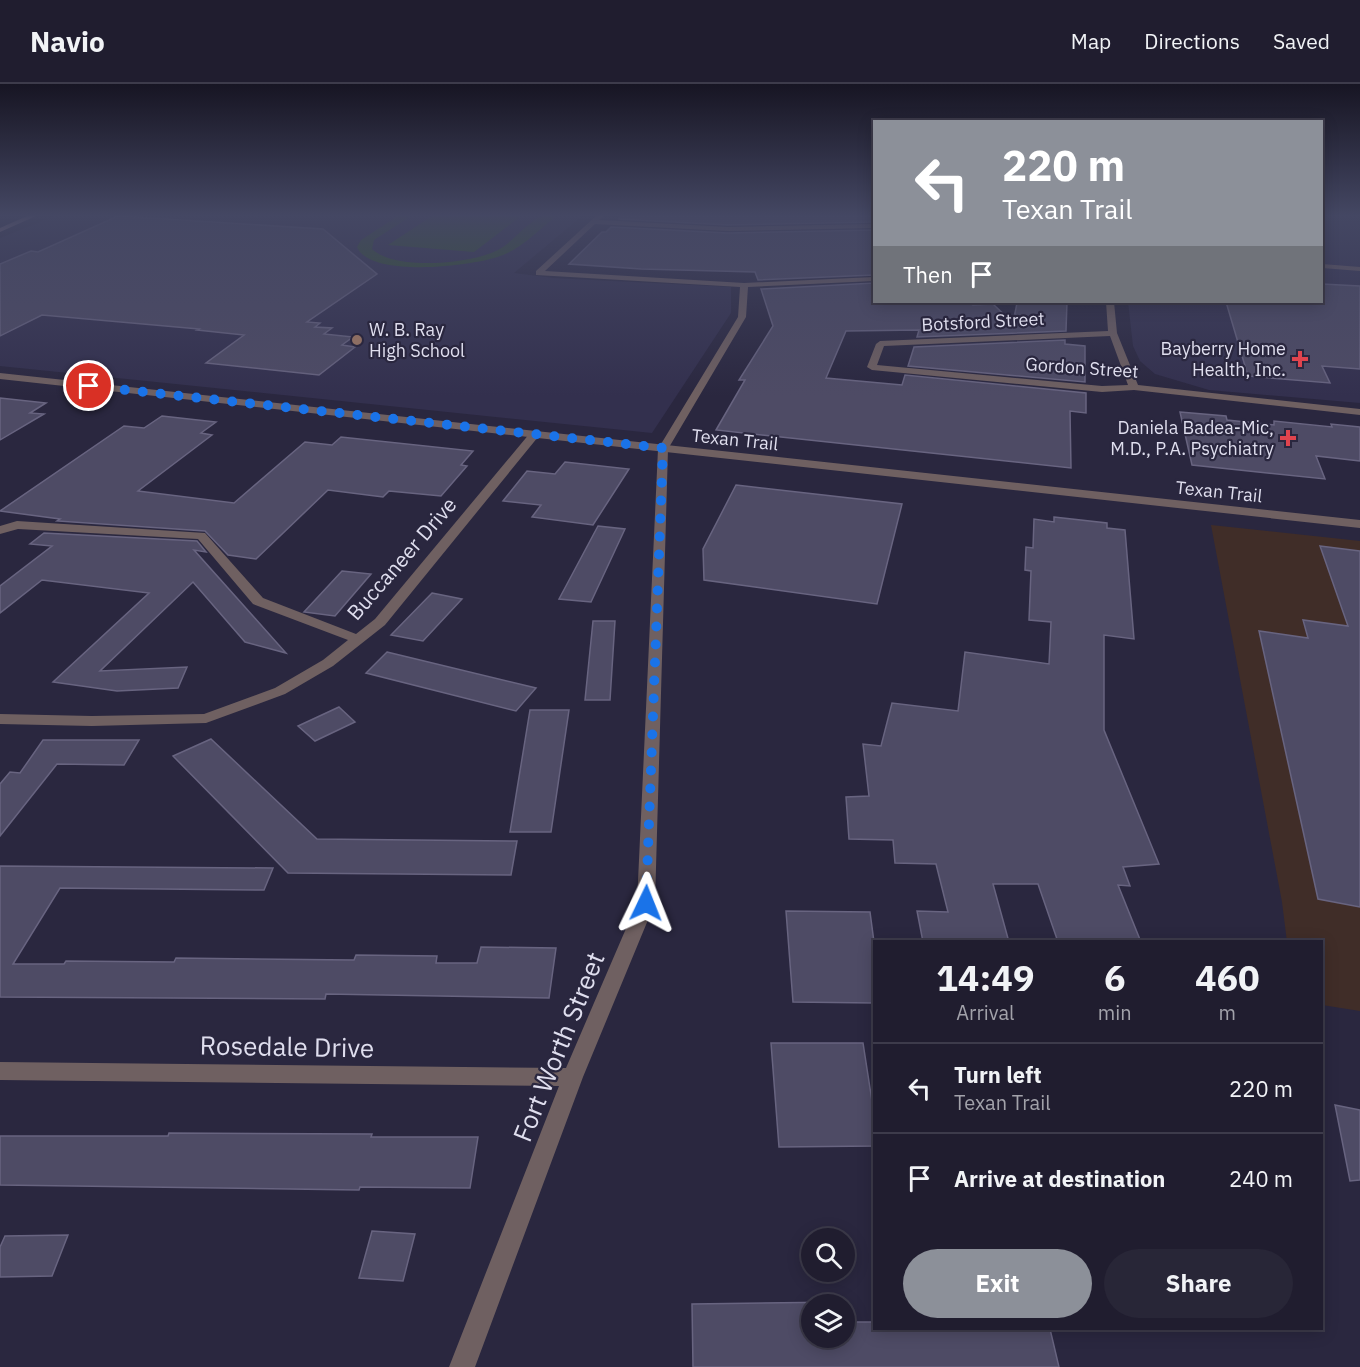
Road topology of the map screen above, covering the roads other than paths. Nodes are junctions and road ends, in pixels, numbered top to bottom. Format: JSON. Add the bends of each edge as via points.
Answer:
{"nodes":[{"id":1,"x":576,"y":276,"type":"edge"},
{"id":2,"x":873,"y":279,"type":"edge"},
{"id":3,"x":744,"y":285,"type":"junction"},
{"id":4,"x":1110,"y":303,"type":"edge"},
{"id":5,"x":1113,"y":333,"type":"junction"},
{"id":6,"x":872,"y":367,"type":"joint"},
{"id":7,"x":0,"y":376,"type":"edge"},
{"id":8,"x":1134,"y":387,"type":"junction"},
{"id":9,"x":1360,"y":412,"type":"edge"},
{"id":10,"x":534,"y":435,"type":"junction"},
{"id":11,"x":663,"y":448,"type":"junction"},
{"id":12,"x":1360,"y":524,"type":"edge"},
{"id":13,"x":0,"y":530,"type":"edge"},
{"id":14,"x":359,"y":640,"type":"junction"},
{"id":15,"x":0,"y":719,"type":"edge"},
{"id":16,"x":0,"y":1071,"type":"edge"},
{"id":17,"x":573,"y":1077,"type":"junction"},
{"id":18,"x":462,"y":1367,"type":"edge"}],
"edges":[{"from":1,"to":3,"type":"street"},
{"from":2,"to":3,"type":"street"},
{"from":3,"to":11,"type":"street","via":[[742,317]]},
{"from":4,"to":5,"type":"street"},
{"from":5,"to":6,"type":"street","name":"Botsford Street","via":[[880,344]]},
{"from":5,"to":8,"type":"street"},
{"from":6,"to":8,"type":"street","name":"Gordon Street","via":[[1102,389]]},
{"from":7,"to":10,"type":"street","name":"Texan Trail"},
{"from":8,"to":9,"type":"street","name":"Gordon Street"},
{"from":10,"to":11,"type":"street","name":"Texan Trail"},
{"from":10,"to":14,"type":"street","name":"Buccaneer Drive","via":[[380,622]]},
{"from":11,"to":12,"type":"street","name":"Texan Trail"},
{"from":11,"to":17,"type":"street","name":"Fort Worth Street","via":[[646,903]]},
{"from":13,"to":14,"type":"street","via":[[16,525],[201,536],[258,601]]},
{"from":14,"to":15,"type":"street","name":"Buccaneer Drive","via":[[280,691],[206,718]]},
{"from":16,"to":17,"type":"street","name":"Rosedale Drive"},
{"from":17,"to":18,"type":"street","name":"Fort Worth Street"}]}
